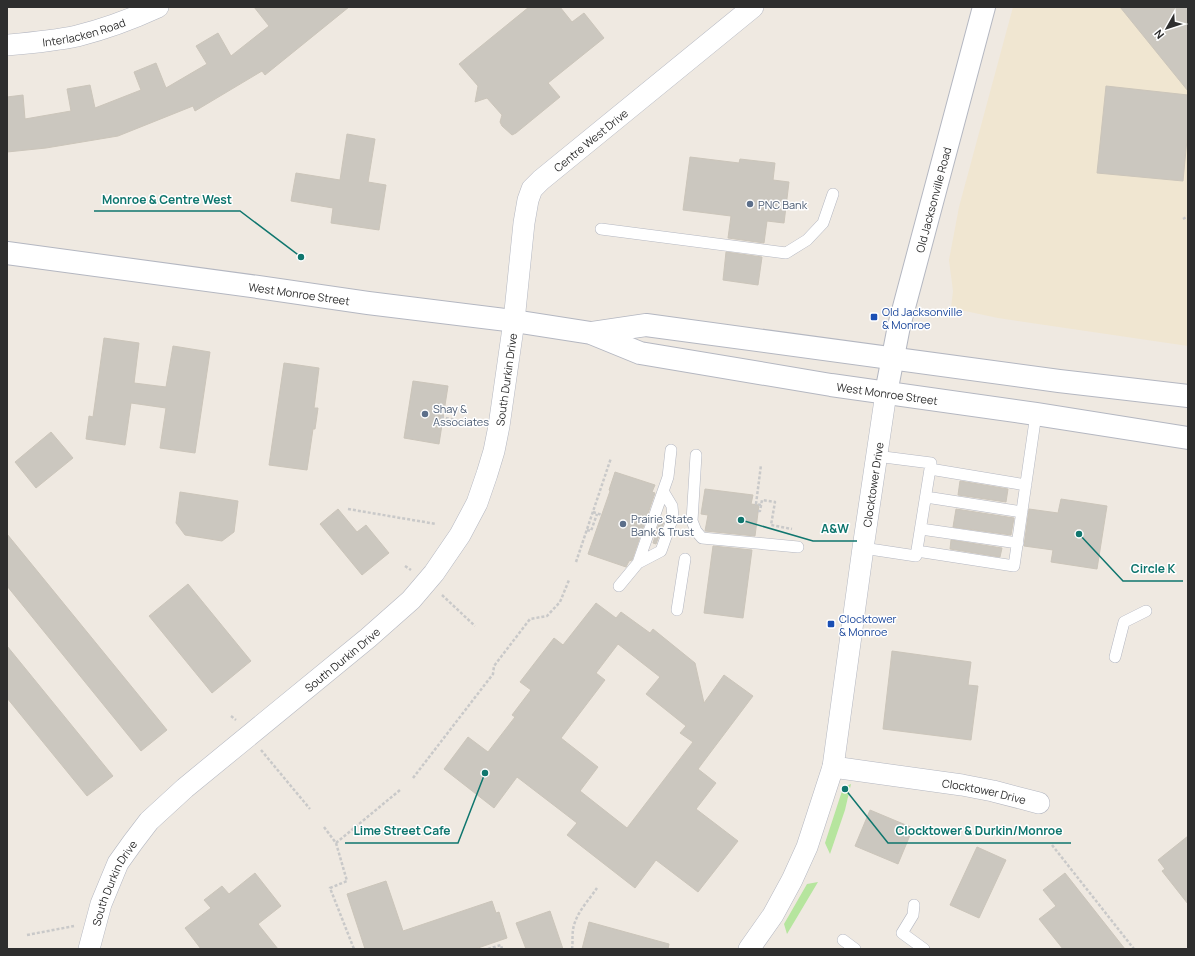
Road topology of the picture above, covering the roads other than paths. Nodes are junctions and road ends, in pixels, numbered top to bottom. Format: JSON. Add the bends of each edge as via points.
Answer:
{"nodes":[{"id":1,"x":158,"y":7,"type":"edge"},
{"id":2,"x":753,"y":7,"type":"edge"},
{"id":3,"x":984,"y":7,"type":"edge"},
{"id":4,"x":7,"y":45,"type":"edge"},
{"id":5,"x":833,"y":194,"type":"dead end"},
{"id":6,"x":601,"y":229,"type":"dead end"},
{"id":7,"x":7,"y":253,"type":"edge"},
{"id":8,"x":514,"y":321,"type":"junction"},
{"id":9,"x":591,"y":333,"type":"junction"},
{"id":10,"x":892,"y":359,"type":"junction"},
{"id":11,"x":886,"y":393,"type":"junction"},
{"id":12,"x":1188,"y":396,"type":"edge"},
{"id":13,"x":1036,"y":414,"type":"junction"},
{"id":14,"x":1188,"y":438,"type":"edge"},
{"id":15,"x":671,"y":450,"type":"dead end"},
{"id":16,"x":696,"y":454,"type":"dead end"},
{"id":17,"x":876,"y":456,"type":"junction"},
{"id":18,"x":930,"y":469,"type":"junction"},
{"id":19,"x":1026,"y":485,"type":"junction"},
{"id":20,"x":663,"y":491,"type":"junction"},
{"id":21,"x":926,"y":496,"type":"junction"},
{"id":22,"x":1022,"y":512,"type":"junction"},
{"id":23,"x":921,"y":529,"type":"junction"},
{"id":24,"x":1018,"y":543,"type":"junction"},
{"id":25,"x":798,"y":547,"type":"dead end"},
{"id":26,"x":863,"y":548,"type":"junction"},
{"id":27,"x":917,"y":551,"type":"junction"},
{"id":28,"x":685,"y":559,"type":"dead end"},
{"id":29,"x":638,"y":563,"type":"junction"},
{"id":30,"x":620,"y":586,"type":"dead end"},
{"id":31,"x":677,"y":610,"type":"dead end"},
{"id":32,"x":1146,"y":611,"type":"dead end"},
{"id":33,"x":1115,"y":656,"type":"dead end"},
{"id":34,"x":833,"y":767,"type":"junction"},
{"id":35,"x":1039,"y":803,"type":"dead end"},
{"id":36,"x":914,"y":905,"type":"dead end"},
{"id":37,"x":843,"y":940,"type":"dead end"},
{"id":38,"x":89,"y":949,"type":"edge"},
{"id":39,"x":749,"y":949,"type":"edge"},
{"id":40,"x":855,"y":949,"type":"edge"},
{"id":41,"x":924,"y":949,"type":"edge"}],
"edges":[{"from":1,"to":4,"type":"street","name":"Interlacken Road","via":[[126,21],[77,36]]},
{"from":2,"to":8,"type":"street","name":"Centre West Drive","via":[[532,189],[524,223]]},
{"from":3,"to":10,"type":"street","name":"Old Jacksonville Road"},
{"from":5,"to":6,"type":"lane","via":[[823,223],[806,240],[786,253]]},
{"from":7,"to":8,"type":"street","name":"West Monroe Street"},
{"from":8,"to":9,"type":"street","name":"West Monroe Street"},
{"from":8,"to":38,"type":"street","name":"South Durkin Drive","via":[[499,426],[487,474],[470,517],[434,573],[411,600],[195,779],[149,821],[118,864],[101,904]]},
{"from":9,"to":10,"type":"street","name":"West Monroe Street","via":[[646,325]]},
{"from":9,"to":11,"type":"street","name":"West Monroe Street","via":[[640,353]]},
{"from":10,"to":11,"type":"street","name":"Old Jacksonville Road"},
{"from":10,"to":12,"type":"street","name":"West Monroe Street"},
{"from":11,"to":13,"type":"street","name":"West Monroe Street"},
{"from":11,"to":17,"type":"street","name":"Clocktower Drive"},
{"from":13,"to":14,"type":"street","name":"West Monroe Street"},
{"from":13,"to":19,"type":"lane"},
{"from":15,"to":20,"type":"lane","via":[[668,477]]},
{"from":16,"to":25,"type":"lane","via":[[692,521],[702,538]]},
{"from":17,"to":18,"type":"lane","via":[[931,463]]},
{"from":17,"to":26,"type":"street","name":"Clocktower Drive"},
{"from":18,"to":19,"type":"lane"},
{"from":18,"to":21,"type":"lane"},
{"from":19,"to":22,"type":"lane"},
{"from":20,"to":29,"type":"lane"},
{"from":20,"to":29,"type":"lane","via":[[672,506],[673,517],[661,551]]},
{"from":21,"to":22,"type":"lane"},
{"from":21,"to":23,"type":"lane"},
{"from":22,"to":24,"type":"lane"},
{"from":23,"to":24,"type":"lane"},
{"from":23,"to":27,"type":"lane"},
{"from":24,"to":27,"type":"lane","via":[[1014,566]]},
{"from":26,"to":27,"type":"lane","via":[[916,556]]},
{"from":26,"to":34,"type":"street","name":"Clocktower Drive"},
{"from":28,"to":31,"type":"lane"},
{"from":29,"to":30,"type":"lane"},
{"from":32,"to":33,"type":"lane","via":[[1124,622]]},
{"from":34,"to":35,"type":"street","name":"Clocktower Drive","via":[[962,785]]},
{"from":34,"to":39,"type":"street","name":"Clocktower Drive","via":[[807,847],[792,880],[773,915]]},
{"from":36,"to":41,"type":"lane","via":[[913,915],[902,933]]},
{"from":37,"to":40,"type":"lane"}]}
